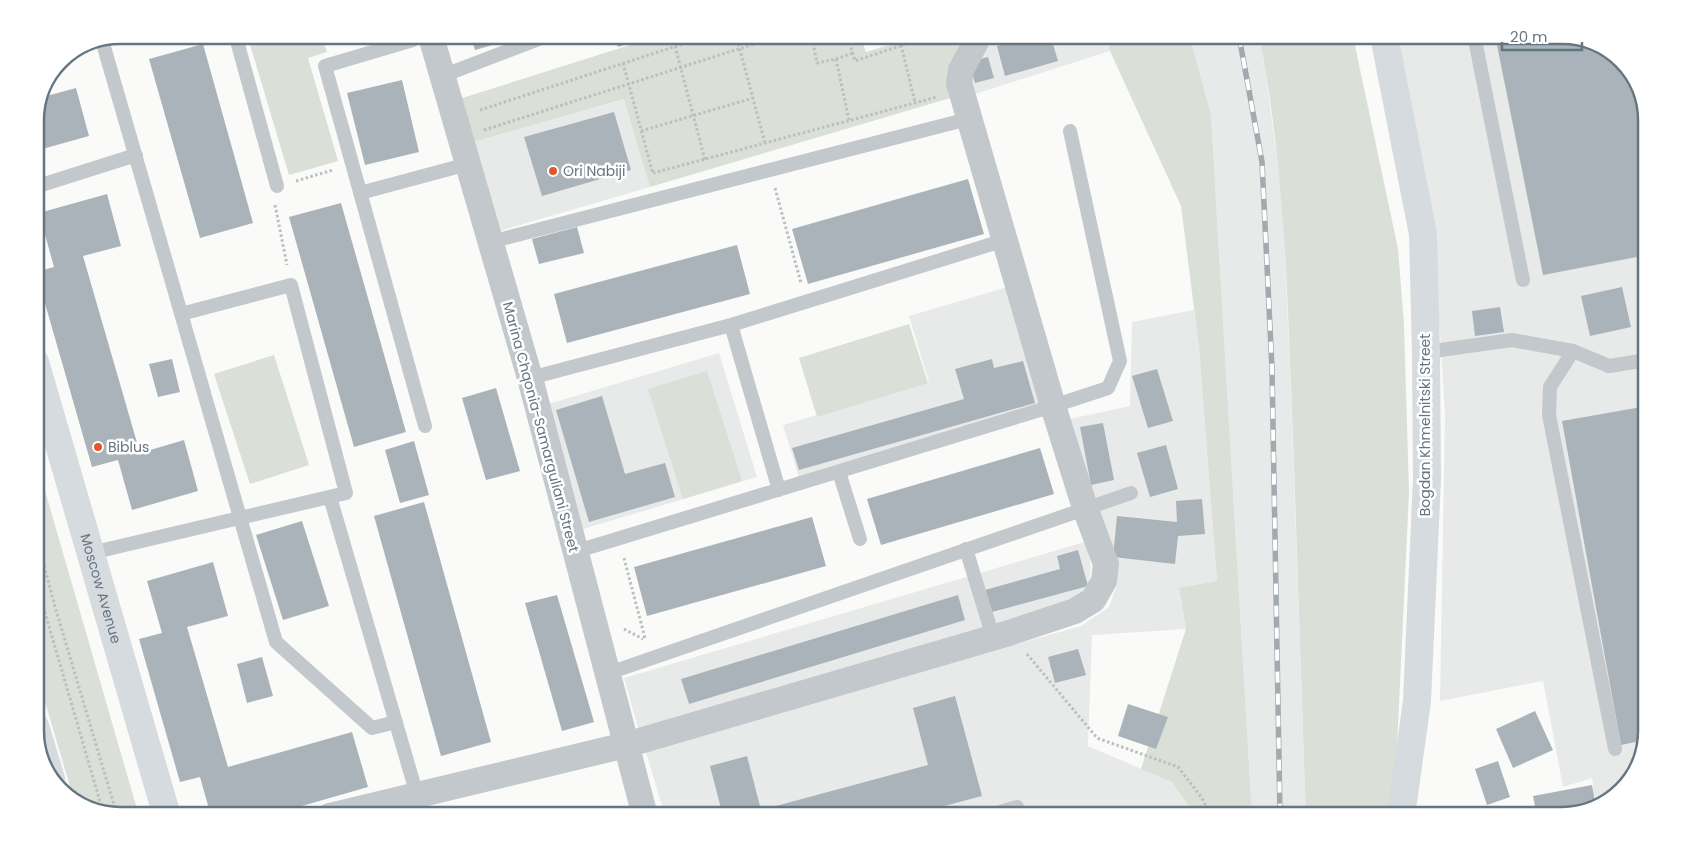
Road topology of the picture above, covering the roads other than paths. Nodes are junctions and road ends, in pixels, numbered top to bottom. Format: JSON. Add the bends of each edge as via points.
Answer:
{"nodes":[{"id":1,"x":238,"y":44,"type":"edge"},
{"id":2,"x":399,"y":44,"type":"edge"},
{"id":3,"x":433,"y":44,"type":"edge"},
{"id":4,"x":526,"y":44,"type":"edge"},
{"id":5,"x":975,"y":44,"type":"edge"},
{"id":6,"x":1386,"y":44,"type":"edge"},
{"id":7,"x":1476,"y":44,"type":"edge"},
{"id":8,"x":104,"y":45,"type":"edge"},
{"id":9,"x":442,"y":76,"type":"junction"},
{"id":10,"x":968,"y":119,"type":"junction"},
{"id":11,"x":1070,"y":131,"type":"dead end"},
{"id":12,"x":136,"y":155,"type":"junction"},
{"id":13,"x":468,"y":164,"type":"junction"},
{"id":14,"x":44,"y":184,"type":"edge"},
{"id":15,"x":277,"y":186,"type":"road end"},
{"id":16,"x":360,"y":193,"type":"junction"},
{"id":17,"x":1005,"y":240,"type":"junction"},
{"id":18,"x":490,"y":242,"type":"junction"},
{"id":19,"x":1523,"y":280,"type":"dead end"},
{"id":20,"x":181,"y":314,"type":"junction"},
{"id":21,"x":731,"y":325,"type":"junction"},
{"id":22,"x":1572,"y":351,"type":"junction"},
{"id":23,"x":1426,"y":352,"type":"junction"},
{"id":24,"x":1638,"y":361,"type":"edge"},
{"id":25,"x":530,"y":378,"type":"junction"},
{"id":26,"x":44,"y":393,"type":"edge"},
{"id":27,"x":1053,"y":406,"type":"junction"},
{"id":28,"x":425,"y":426,"type":"dead end"},
{"id":29,"x":839,"y":472,"type":"junction"},
{"id":30,"x":779,"y":490,"type":"junction"},
{"id":31,"x":1131,"y":493,"type":"dead end"},
{"id":32,"x":330,"y":497,"type":"junction"},
{"id":33,"x":1085,"y":508,"type":"junction"},
{"id":34,"x":240,"y":518,"type":"junction"},
{"id":35,"x":860,"y":539,"type":"dead end"},
{"id":36,"x":966,"y":549,"type":"junction"},
{"id":37,"x":574,"y":552,"type":"junction"},
{"id":38,"x":91,"y":553,"type":"junction"},
{"id":39,"x":1001,"y":635,"type":"junction"},
{"id":40,"x":606,"y":674,"type":"junction"},
{"id":41,"x":396,"y":722,"type":"junction"},
{"id":42,"x":626,"y":745,"type":"junction"},
{"id":43,"x":1615,"y":749,"type":"dead end"},
{"id":44,"x":417,"y":795,"type":"junction"},
{"id":45,"x":164,"y":807,"type":"edge"},
{"id":46,"x":367,"y":807,"type":"edge"},
{"id":47,"x":642,"y":807,"type":"edge"},
{"id":48,"x":1402,"y":807,"type":"edge"}],
"edges":[{"from":1,"to":15,"type":"lane"},
{"from":2,"to":16,"type":"lane","via":[[325,66]]},
{"from":3,"to":9,"type":"street","name":"Marina Chqonia-Samarguliani Street"},
{"from":4,"to":9,"type":"lane"},
{"from":5,"to":10,"type":"street","via":[[961,70],[959,83]]},
{"from":6,"to":23,"type":"main road","name":"Bogdan Khmelnitski Street","via":[[1423,234]]},
{"from":7,"to":19,"type":"lane"},
{"from":8,"to":12,"type":"lane"},
{"from":9,"to":13,"type":"street","name":"Marina Chqonia-Samarguliani Street"},
{"from":10,"to":17,"type":"street"},
{"from":10,"to":18,"type":"lane"},
{"from":11,"to":27,"type":"lane","via":[[1120,361],[1108,388]]},
{"from":12,"to":14,"type":"lane"},
{"from":12,"to":20,"type":"lane"},
{"from":13,"to":16,"type":"lane"},
{"from":13,"to":18,"type":"street","name":"Marina Chqonia-Samarguliani Street"},
{"from":16,"to":28,"type":"lane"},
{"from":17,"to":21,"type":"lane"},
{"from":17,"to":27,"type":"street"},
{"from":18,"to":25,"type":"street","name":"Marina Chqonia-Samarguliani Street"},
{"from":20,"to":32,"type":"lane","via":[[291,286],[346,493]]},
{"from":20,"to":34,"type":"lane"},
{"from":21,"to":25,"type":"lane"},
{"from":21,"to":30,"type":"lane"},
{"from":22,"to":23,"type":"lane","via":[[1512,340]]},
{"from":22,"to":24,"type":"lane","via":[[1610,366]]},
{"from":22,"to":43,"type":"lane","via":[[1550,387],[1549,415]]},
{"from":23,"to":48,"type":"main road","name":"Bogdan Khmelnitski Street","via":[[1427,479],[1417,701]]},
{"from":25,"to":37,"type":"street","name":"Marina Chqonia-Samarguliani Street"},
{"from":26,"to":38,"type":"main road","name":"Moscow Avenue"},
{"from":27,"to":29,"type":"lane"},
{"from":27,"to":33,"type":"street"},
{"from":29,"to":30,"type":"lane"},
{"from":29,"to":35,"type":"lane"},
{"from":30,"to":37,"type":"lane"},
{"from":31,"to":33,"type":"lane"},
{"from":32,"to":34,"type":"lane"},
{"from":32,"to":41,"type":"lane"},
{"from":33,"to":36,"type":"lane"},
{"from":33,"to":39,"type":"street","via":[[1106,564],[1104,581],[1093,600],[1075,611]]},
{"from":34,"to":38,"type":"lane"},
{"from":34,"to":41,"type":"lane","via":[[276,642],[372,728]]},
{"from":36,"to":39,"type":"lane"},
{"from":36,"to":40,"type":"lane"},
{"from":37,"to":40,"type":"street","name":"Marina Chqonia-Samarguliani Street"},
{"from":38,"to":45,"type":"main road","name":"Moscow Avenue"},
{"from":39,"to":42,"type":"street"},
{"from":40,"to":42,"type":"street","name":"Marina Chqonia-Samarguliani Street"},
{"from":41,"to":44,"type":"lane"},
{"from":42,"to":44,"type":"street"},
{"from":42,"to":47,"type":"street","name":"Marina Chqonia-Samarguliani Street"},
{"from":44,"to":46,"type":"street"}]}
